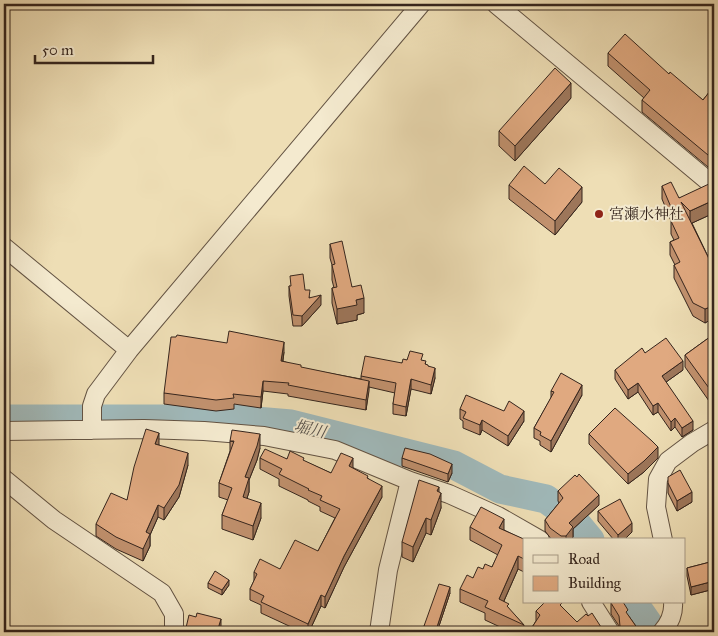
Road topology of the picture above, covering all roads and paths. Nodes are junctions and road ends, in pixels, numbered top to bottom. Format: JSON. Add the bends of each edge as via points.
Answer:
{"nodes":[{"id":1,"x":421,"y":4,"type":"edge"},
{"id":2,"x":496,"y":4,"type":"edge"},
{"id":3,"x":714,"y":186,"type":"edge"},
{"id":4,"x":4,"y":247,"type":"edge"},
{"id":5,"x":129,"y":350,"type":"junction"},
{"id":6,"x":92,"y":428,"type":"junction"},
{"id":7,"x":714,"y":430,"type":"edge"},
{"id":8,"x":4,"y":431,"type":"edge"},
{"id":9,"x":4,"y":479,"type":"edge"},
{"id":10,"x":410,"y":480,"type":"junction"},
{"id":11,"x":536,"y":538,"type":"edge"},
{"id":12,"x":663,"y":538,"type":"edge"},
{"id":13,"x":592,"y":604,"type":"edge"},
{"id":14,"x":672,"y":604,"type":"edge"},
{"id":15,"x":666,"y":628,"type":"edge"},
{"id":16,"x":174,"y":632,"type":"edge"},
{"id":17,"x":379,"y":632,"type":"edge"},
{"id":18,"x":610,"y":632,"type":"edge"}],
"edges":[{"from":1,"to":5,"type":"street"},
{"from":2,"to":3,"type":"street"},
{"from":4,"to":5,"type":"street"},
{"from":5,"to":6,"type":"street","via":[[96,394],[92,406]]},
{"from":6,"to":8,"type":"street"},
{"from":6,"to":10,"type":"street","via":[[264,436],[335,450]]},
{"from":7,"to":12,"type":"street","via":[[668,462],[658,479],[656,507]]},
{"from":9,"to":16,"type":"street","via":[[54,520],[162,593],[174,614]]},
{"from":10,"to":11,"type":"street","via":[[498,516]]},
{"from":10,"to":17,"type":"street","via":[[388,570]]},
{"from":13,"to":18,"type":"street"},
{"from":14,"to":15,"type":"street"}]}
